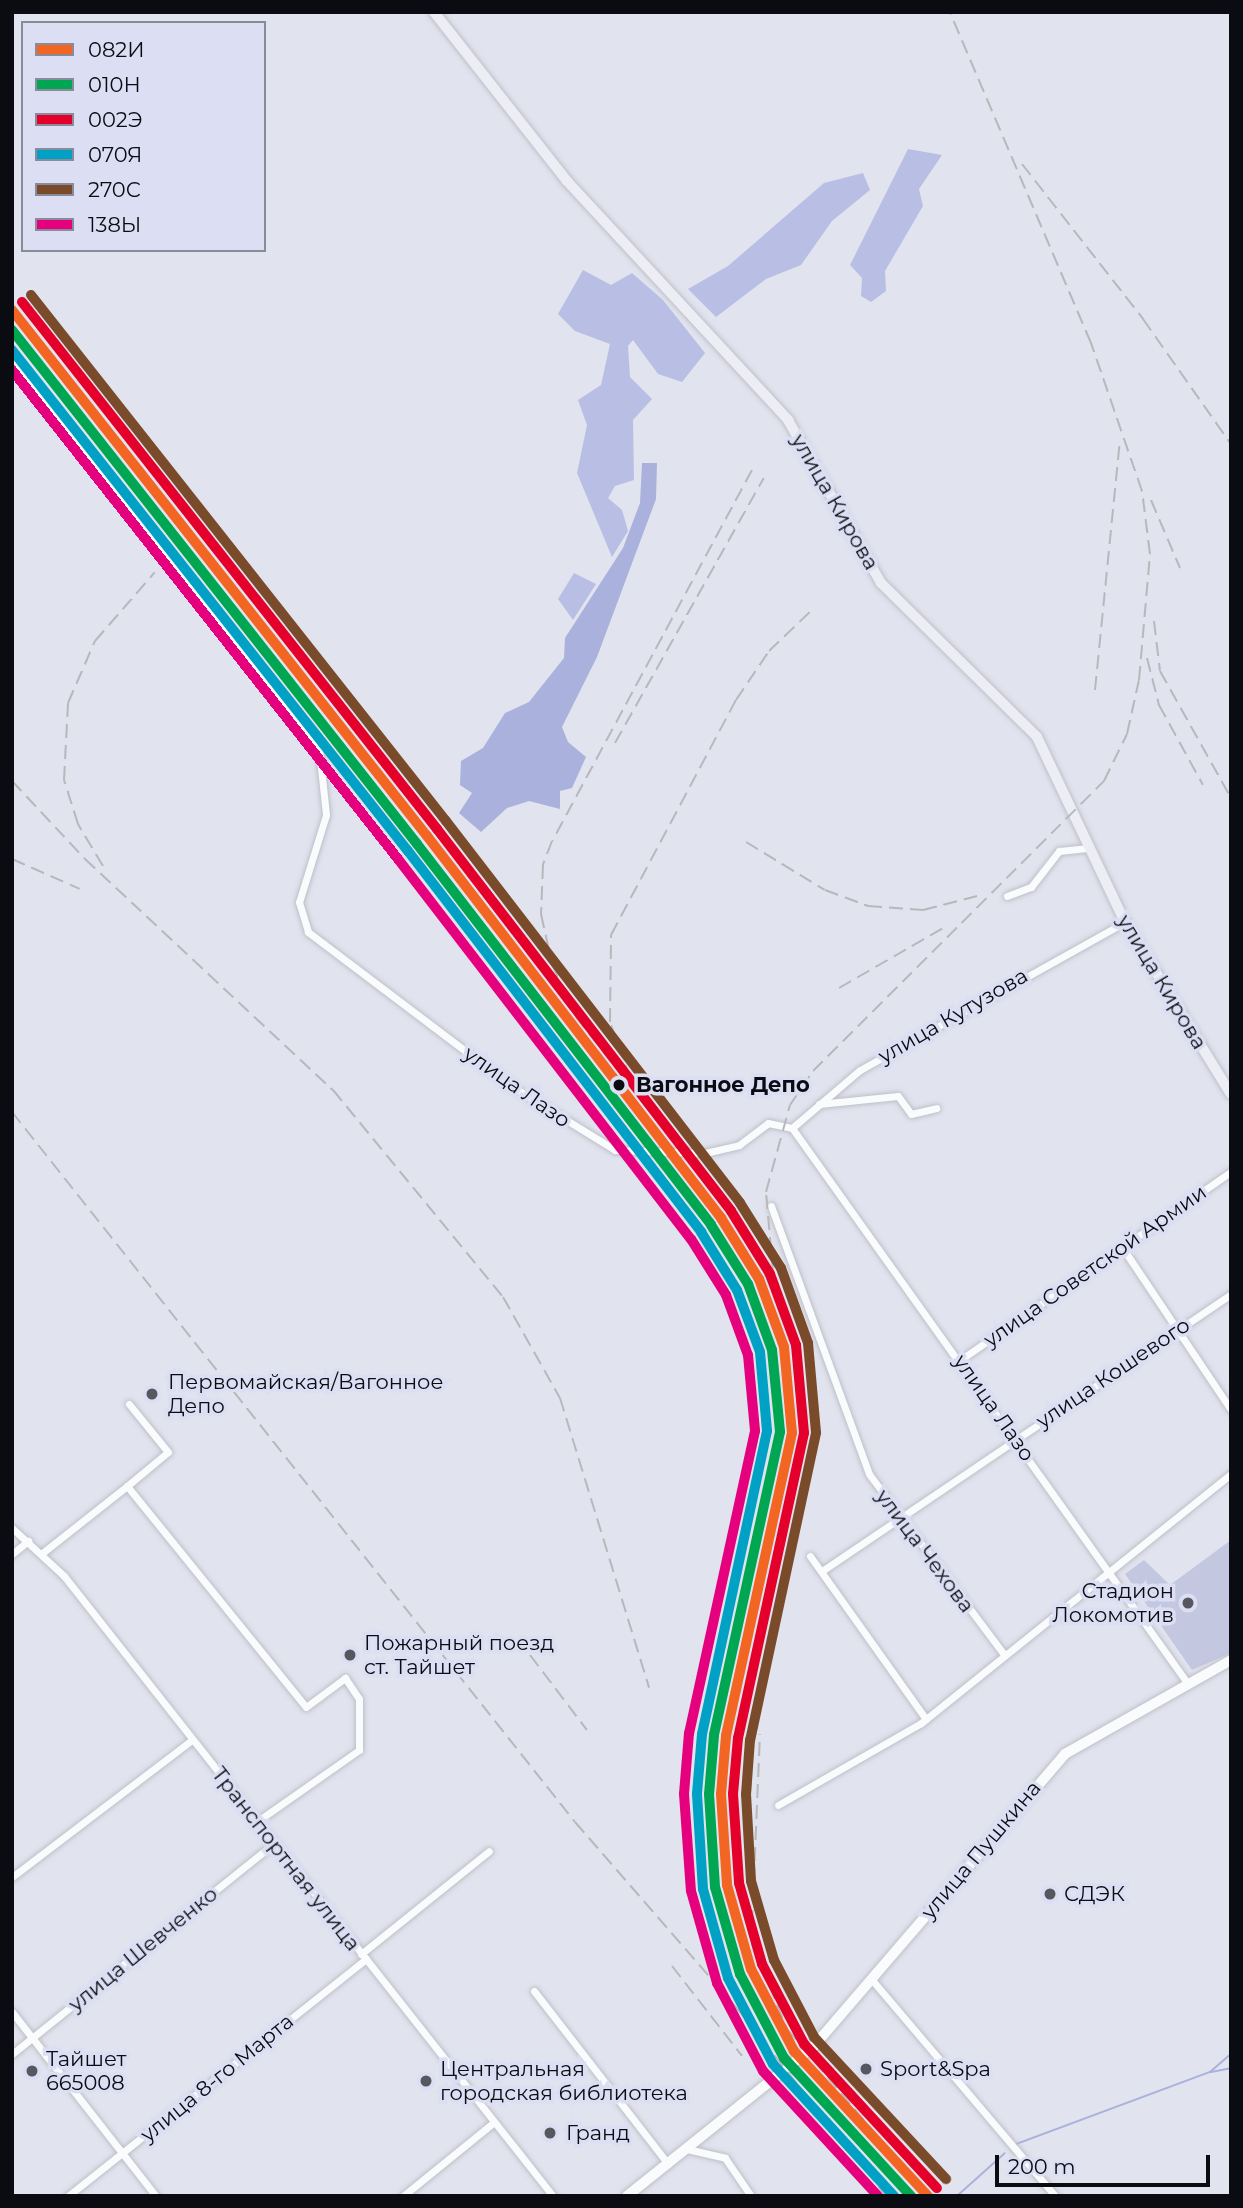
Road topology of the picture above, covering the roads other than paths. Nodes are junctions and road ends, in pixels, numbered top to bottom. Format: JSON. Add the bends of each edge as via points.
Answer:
{"nodes":[{"id":1,"x":434,"y":12,"type":"edge"},
{"id":2,"x":12,"y":361,"type":"edge"},
{"id":3,"x":1088,"y":848,"type":"junction"},
{"id":4,"x":1007,"y":896,"type":"dead end"},
{"id":5,"x":1125,"y":922,"type":"junction"},
{"id":6,"x":1231,"y":1094,"type":"edge"},
{"id":7,"x":818,"y":1104,"type":"junction"},
{"id":8,"x":936,"y":1108,"type":"dead end"},
{"id":9,"x":792,"y":1128,"type":"junction"},
{"id":10,"x":1231,"y":1171,"type":"edge"},
{"id":11,"x":771,"y":1206,"type":"dead end"},
{"id":12,"x":1122,"y":1247,"type":"junction"},
{"id":13,"x":1231,"y":1294,"type":"edge"},
{"id":14,"x":1177,"y":1330,"type":"junction"},
{"id":15,"x":960,"y":1360,"type":"junction"},
{"id":16,"x":128,"y":1404,"type":"dead end"},
{"id":17,"x":1231,"y":1410,"type":"edge"},
{"id":18,"x":1014,"y":1438,"type":"junction"},
{"id":19,"x":1231,"y":1474,"type":"edge"},
{"id":20,"x":127,"y":1486,"type":"junction"},
{"id":21,"x":898,"y":1520,"type":"junction"},
{"id":22,"x":12,"y":1528,"type":"edge"},
{"id":23,"x":28,"y":1541,"type":"junction"},
{"id":24,"x":12,"y":1554,"type":"edge"},
{"id":25,"x":41,"y":1554,"type":"junction"},
{"id":26,"x":810,"y":1556,"type":"dead end"},
{"id":27,"x":1111,"y":1569,"type":"junction"},
{"id":28,"x":822,"y":1571,"type":"junction"},
{"id":29,"x":1003,"y":1653,"type":"junction"},
{"id":30,"x":1231,"y":1660,"type":"edge"},
{"id":31,"x":1188,"y":1684,"type":"junction"},
{"id":32,"x":926,"y":1720,"type":"junction"},
{"id":33,"x":192,"y":1740,"type":"junction"},
{"id":34,"x":778,"y":1805,"type":"dead end"},
{"id":35,"x":256,"y":1822,"type":"junction"},
{"id":36,"x":274,"y":1844,"type":"junction"},
{"id":37,"x":489,"y":1851,"type":"dead end"},
{"id":38,"x":12,"y":1877,"type":"edge"},
{"id":39,"x":364,"y":1956,"type":"junction"},
{"id":40,"x":872,"y":1980,"type":"junction"},
{"id":41,"x":534,"y":1991,"type":"dead end"},
{"id":42,"x":12,"y":2012,"type":"edge"},
{"id":43,"x":33,"y":2039,"type":"junction"},
{"id":44,"x":12,"y":2054,"type":"edge"},
{"id":45,"x":494,"y":2122,"type":"junction"},
{"id":46,"x":687,"y":2149,"type":"junction"},
{"id":47,"x":122,"y":2154,"type":"junction"},
{"id":48,"x":667,"y":2164,"type":"junction"},
{"id":49,"x":68,"y":2196,"type":"edge"},
{"id":50,"x":156,"y":2196,"type":"edge"},
{"id":51,"x":403,"y":2196,"type":"edge"},
{"id":52,"x":553,"y":2196,"type":"edge"},
{"id":53,"x":627,"y":2196,"type":"edge"},
{"id":54,"x":751,"y":2196,"type":"edge"},
{"id":55,"x":1055,"y":2196,"type":"edge"}],
"edges":[{"from":1,"to":3,"type":"main road","name":"улица Кирова","via":[[567,181],[788,420],[881,583],[1037,737]]},
{"from":2,"to":9,"type":"street","name":"улица Лазо","via":[[319,749],[327,815],[299,902],[308,932],[513,1087],[615,1150],[705,1153],[739,1145],[768,1123]]},
{"from":3,"to":4,"type":"street","via":[[1059,851],[1031,887]]},
{"from":3,"to":5,"type":"main road","name":"улица Кирова"},
{"from":5,"to":6,"type":"main road","name":"улица Кирова"},
{"from":5,"to":7,"type":"street","name":"улица Кутузова","via":[[919,1035]]},
{"from":7,"to":8,"type":"street","via":[[898,1096],[911,1114]]},
{"from":7,"to":9,"type":"street","name":"улица Кутузова"},
{"from":9,"to":15,"type":"street","name":"улица Лазо"},
{"from":10,"to":12,"type":"street","name":"улица Советской Армии"},
{"from":11,"to":21,"type":"street","name":"улица Чехова","via":[[869,1474]]},
{"from":12,"to":14,"type":"street"},
{"from":12,"to":15,"type":"street","name":"улица Советской Армии"},
{"from":13,"to":14,"type":"street","name":"улица Кошевого"},
{"from":14,"to":17,"type":"street"},
{"from":14,"to":18,"type":"street","name":"улица Кошевого"},
{"from":15,"to":18,"type":"street","name":"улица Лазо"},
{"from":16,"to":20,"type":"street","via":[[168,1452]]},
{"from":18,"to":21,"type":"street","name":"улица Кошевого"},
{"from":18,"to":27,"type":"street","name":"улица Лазо"},
{"from":19,"to":27,"type":"street"},
{"from":20,"to":25,"type":"street"},
{"from":20,"to":35,"type":"street","via":[[306,1707],[345,1678],[359,1699],[359,1750]]},
{"from":21,"to":28,"type":"street","name":"улица Кошевого"},
{"from":21,"to":29,"type":"street","name":"улица Чехова"},
{"from":22,"to":23,"type":"street","name":"Транспортная улица"},
{"from":23,"to":24,"type":"street"},
{"from":23,"to":25,"type":"street","name":"Транспортная улица"},
{"from":25,"to":33,"type":"street","name":"Транспортная улица"},
{"from":26,"to":28,"type":"street"},
{"from":27,"to":29,"type":"street"},
{"from":27,"to":31,"type":"street","name":"улица Лазо"},
{"from":28,"to":32,"type":"street"},
{"from":29,"to":32,"type":"street"},
{"from":30,"to":31,"type":"main road","name":"улица Пушкина"},
{"from":31,"to":40,"type":"main road","name":"улица Пушкина","via":[[1065,1754]]},
{"from":32,"to":34,"type":"street"},
{"from":33,"to":35,"type":"street","name":"Транспортная улица"},
{"from":33,"to":38,"type":"street"},
{"from":35,"to":36,"type":"street","name":"Транспортная улица"},
{"from":36,"to":39,"type":"street","name":"Транспортная улица"},
{"from":36,"to":43,"type":"street","name":"улица Шевченко"},
{"from":37,"to":39,"type":"street","name":"улица 8-го Марта"},
{"from":39,"to":45,"type":"street","name":"Транспортная улица"},
{"from":39,"to":47,"type":"street","name":"улица 8-го Марта"},
{"from":40,"to":46,"type":"main road","name":"улица Пушкина","via":[[768,2086]]},
{"from":40,"to":55,"type":"street"},
{"from":41,"to":48,"type":"street"},
{"from":42,"to":43,"type":"street"},
{"from":43,"to":44,"type":"street","name":"улица Шевченко"},
{"from":43,"to":47,"type":"street"},
{"from":45,"to":51,"type":"street"},
{"from":45,"to":52,"type":"street","name":"Транспортная улица"},
{"from":46,"to":48,"type":"main road","name":"улица Пушкина"},
{"from":46,"to":54,"type":"street","via":[[725,2158]]},
{"from":47,"to":49,"type":"street","name":"улица 8-го Марта"},
{"from":47,"to":50,"type":"street"},
{"from":48,"to":53,"type":"main road","name":"улица Пушкина"}]}
